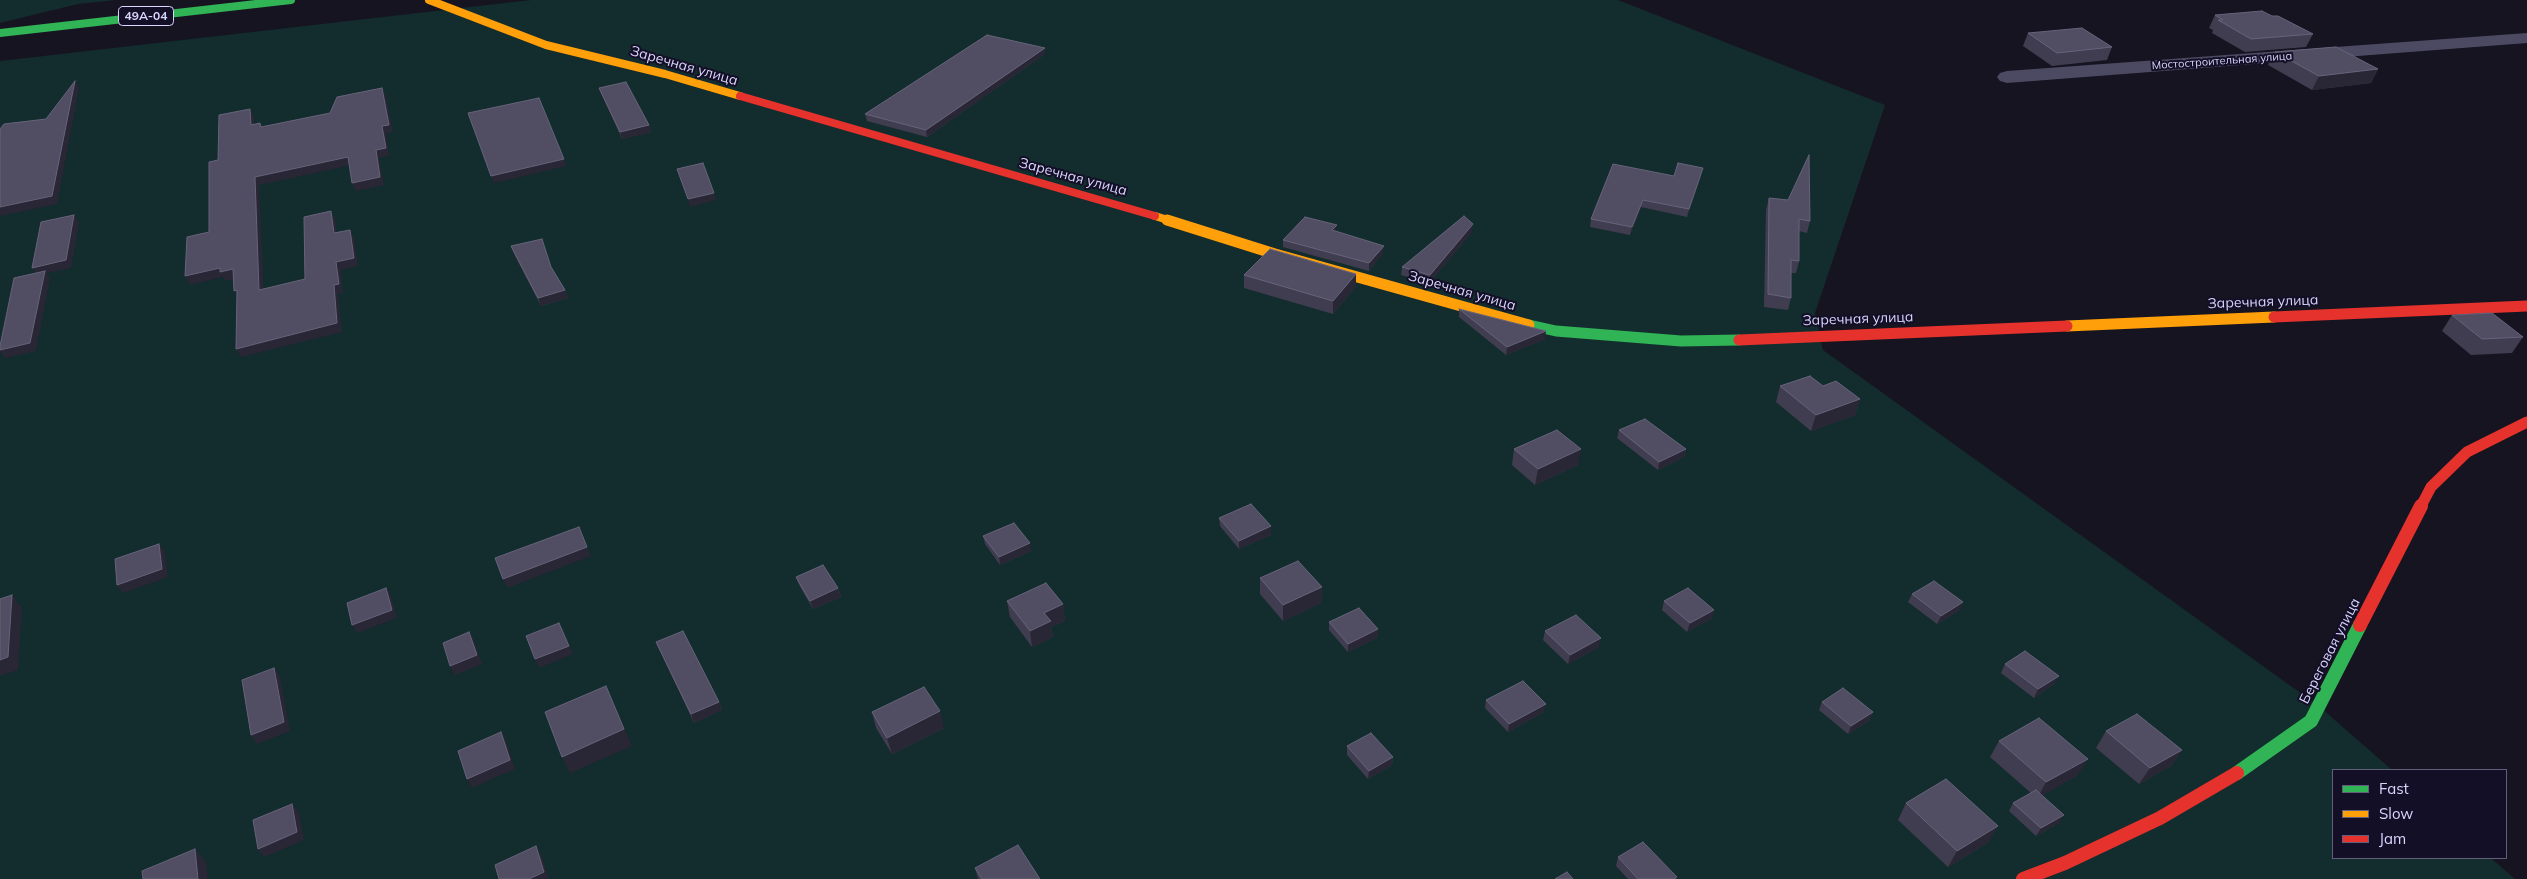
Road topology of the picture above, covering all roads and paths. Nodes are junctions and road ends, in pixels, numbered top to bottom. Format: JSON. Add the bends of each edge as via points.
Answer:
{"nodes":[{"id":1,"x":292,"y":0,"type":"edge"},
{"id":2,"x":429,"y":0,"type":"edge"},
{"id":3,"x":0,"y":32,"type":"edge"},
{"id":4,"x":2527,"y":38,"type":"edge"},
{"id":5,"x":2007,"y":77,"type":"dead end"},
{"id":6,"x":2527,"y":306,"type":"edge"},
{"id":7,"x":2527,"y":422,"type":"edge"},
{"id":8,"x":2023,"y":879,"type":"edge"}],
"edges":[{"from":1,"to":3,"type":"street","number":"49А-04"},
{"from":2,"to":6,"type":"street","name":"Заречная улица","via":[[546,45],[665,74],[1000,173],[1070,190],[1275,254],[1556,331],[1681,341],[1772,340]]},
{"from":4,"to":5,"type":"street","name":"Мостостроительная улица"},
{"from":7,"to":8,"type":"street","name":"Береговая улица","via":[[2467,452],[2431,487],[2311,721],[2252,764],[2160,818]]}]}
